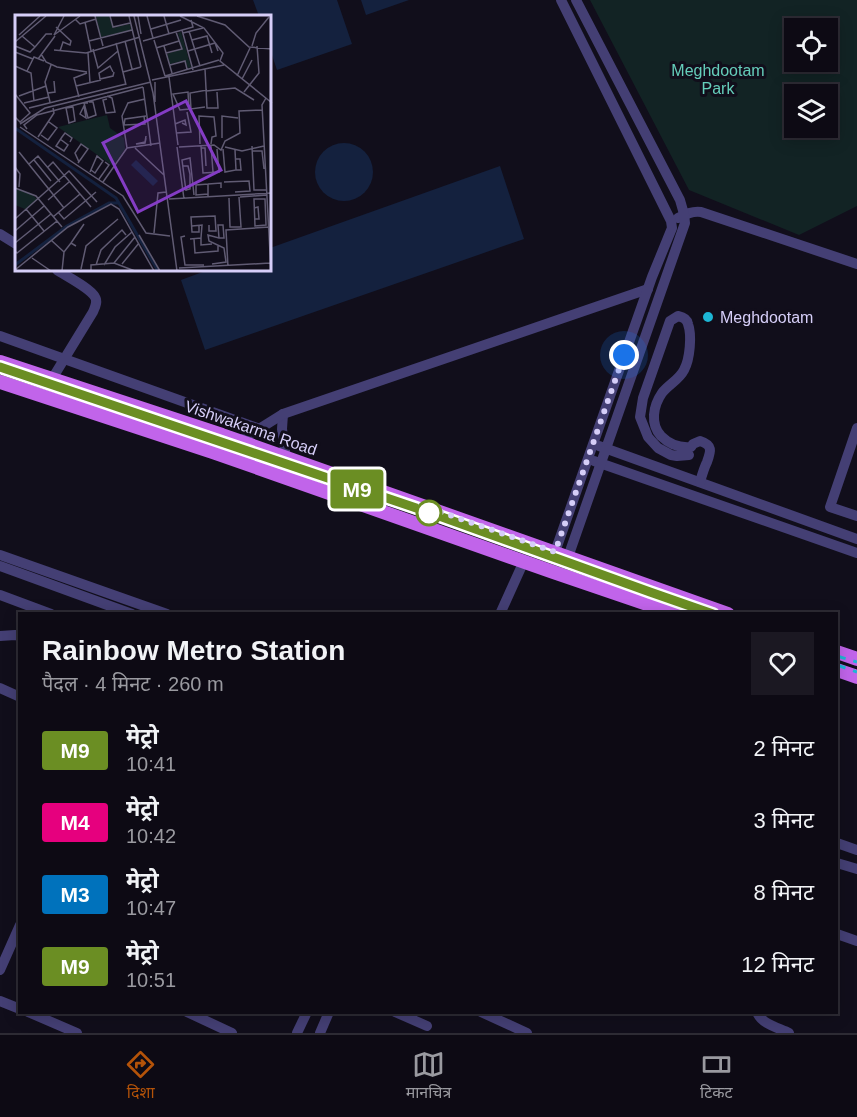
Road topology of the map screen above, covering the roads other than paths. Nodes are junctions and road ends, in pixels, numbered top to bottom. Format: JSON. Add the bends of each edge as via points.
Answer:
{"nodes":[{"id":1,"x":561,"y":0,"type":"edge"},
{"id":2,"x":576,"y":0,"type":"edge"},
{"id":3,"x":684,"y":214,"type":"junction"},
{"id":4,"x":671,"y":221,"type":"junction"},
{"id":5,"x":0,"y":234,"type":"edge"},
{"id":6,"x":15,"y":243,"type":"edge"},
{"id":7,"x":857,"y":264,"type":"edge"},
{"id":8,"x":60,"y":272,"type":"edge"},
{"id":9,"x":648,"y":289,"type":"junction"},
{"id":10,"x":0,"y":336,"type":"edge"},
{"id":11,"x":65,"y":358,"type":"junction"},
{"id":12,"x":0,"y":362,"type":"edge"},
{"id":13,"x":651,"y":376,"type":"junction"},
{"id":14,"x":52,"y":379,"type":"junction"},
{"id":15,"x":0,"y":382,"type":"edge"},
{"id":16,"x":670,"y":385,"type":"junction"},
{"id":17,"x":198,"y":406,"type":"junction"},
{"id":18,"x":284,"y":414,"type":"junction"},
{"id":19,"x":192,"y":425,"type":"junction"},
{"id":20,"x":857,"y":428,"type":"edge"},
{"id":21,"x":260,"y":429,"type":"junction"},
{"id":22,"x":240,"y":441,"type":"junction"},
{"id":23,"x":593,"y":444,"type":"junction"},
{"id":24,"x":606,"y":448,"type":"junction"},
{"id":25,"x":690,"y":453,"type":"junction"},
{"id":26,"x":286,"y":458,"type":"junction"},
{"id":27,"x":588,"y":459,"type":"junction"},
{"id":28,"x":707,"y":461,"type":"junction"},
{"id":29,"x":600,"y":464,"type":"junction"},
{"id":30,"x":684,"y":476,"type":"junction"},
{"id":31,"x":700,"y":482,"type":"junction"},
{"id":32,"x":857,"y":516,"type":"edge"},
{"id":33,"x":807,"y":521,"type":"junction"},
{"id":34,"x":802,"y":534,"type":"junction"},
{"id":35,"x":857,"y":539,"type":"edge"},
{"id":36,"x":857,"y":553,"type":"edge"},
{"id":37,"x":0,"y":555,"type":"edge"},
{"id":38,"x":561,"y":555,"type":"junction"},
{"id":39,"x":527,"y":563,"type":"junction"},
{"id":40,"x":0,"y":566,"type":"edge"},
{"id":41,"x":0,"y":596,"type":"edge"},
{"id":42,"x":45,"y":612,"type":"edge"},
{"id":43,"x":127,"y":612,"type":"edge"},
{"id":44,"x":161,"y":612,"type":"edge"},
{"id":45,"x":501,"y":612,"type":"edge"},
{"id":46,"x":509,"y":612,"type":"edge"},
{"id":47,"x":670,"y":612,"type":"edge"},
{"id":48,"x":722,"y":612,"type":"edge"},
{"id":49,"x":0,"y":636,"type":"edge"},
{"id":50,"x":18,"y":636,"type":"edge"},
{"id":51,"x":838,"y":652,"type":"edge"},
{"id":52,"x":857,"y":659,"type":"edge"},
{"id":53,"x":838,"y":670,"type":"edge"},
{"id":54,"x":857,"y":677,"type":"edge"},
{"id":55,"x":0,"y":688,"type":"edge"},
{"id":56,"x":18,"y":696,"type":"edge"},
{"id":57,"x":838,"y":843,"type":"edge"},
{"id":58,"x":857,"y":850,"type":"edge"},
{"id":59,"x":838,"y":863,"type":"edge"},
{"id":60,"x":857,"y":869,"type":"edge"},
{"id":61,"x":18,"y":932,"type":"edge"},
{"id":62,"x":838,"y":934,"type":"edge"},
{"id":63,"x":857,"y":941,"type":"edge"},
{"id":64,"x":0,"y":970,"type":"edge"},
{"id":65,"x":0,"y":1001,"type":"edge"},
{"id":66,"x":18,"y":1008,"type":"edge"},
{"id":67,"x":32,"y":1014,"type":"edge"},
{"id":68,"x":191,"y":1014,"type":"edge"},
{"id":69,"x":306,"y":1014,"type":"edge"},
{"id":70,"x":328,"y":1014,"type":"edge"},
{"id":71,"x":399,"y":1014,"type":"edge"},
{"id":72,"x":486,"y":1014,"type":"edge"},
{"id":73,"x":757,"y":1014,"type":"edge"},
{"id":74,"x":426,"y":1026,"type":"dead end"},
{"id":75,"x":224,"y":1031,"type":"edge"},
{"id":76,"x":77,"y":1033,"type":"edge"},
{"id":77,"x":297,"y":1033,"type":"edge"},
{"id":78,"x":320,"y":1033,"type":"edge"},
{"id":79,"x":527,"y":1033,"type":"edge"},
{"id":80,"x":789,"y":1033,"type":"edge"}],
"edges":[{"from":1,"to":4,"type":"street"},
{"from":2,"to":3,"type":"street"},
{"from":3,"to":4,"type":"street"},
{"from":3,"to":7,"type":"street","via":[[701,212]]},
{"from":3,"to":24,"type":"street","via":[[685,223]]},
{"from":4,"to":9,"type":"street","via":[[672,228]]},
{"from":5,"to":6,"type":"street"},
{"from":8,"to":11,"type":"street","via":[[96,298],[93,312]]},
{"from":9,"to":18,"type":"street"},
{"from":9,"to":23,"type":"street"},
{"from":10,"to":11,"type":"street"},
{"from":11,"to":14,"type":"street"},
{"from":11,"to":17,"type":"street"},
{"from":12,"to":14,"type":"main road","name":"Vishwakarma Road"},
{"from":13,"to":16,"type":"street"},
{"from":13,"to":16,"type":"street","via":[[670,321],[683,317],[688,324],[689,355],[680,377]]},
{"from":13,"to":25,"type":"street","via":[[641,408],[644,430],[665,453]]},
{"from":14,"to":19,"type":"main road","name":"Vishwakarma Road"},
{"from":15,"to":39,"type":"main road"},
{"from":16,"to":25,"type":"street","via":[[656,407],[656,428],[668,442]]},
{"from":17,"to":19,"type":"street"},
{"from":17,"to":21,"type":"street"},
{"from":18,"to":21,"type":"street"},
{"from":18,"to":26,"type":"street"},
{"from":19,"to":22,"type":"main road","name":"Vishwakarma Road"},
{"from":20,"to":32,"type":"street","via":[[830,507]]},
{"from":21,"to":22,"type":"street"},
{"from":22,"to":26,"type":"main road","name":"Vishwakarma Road"},
{"from":23,"to":24,"type":"street"},
{"from":23,"to":27,"type":"street"},
{"from":24,"to":29,"type":"street"},
{"from":24,"to":30,"type":"street"},
{"from":25,"to":28,"type":"street","via":[[694,462]]},
{"from":25,"to":28,"type":"street","via":[[693,444],[707,444]]},
{"from":25,"to":30,"type":"street"},
{"from":26,"to":38,"type":"main road","name":"Vishwakarma Road"},
{"from":27,"to":29,"type":"street"},
{"from":27,"to":38,"type":"street"},
{"from":28,"to":31,"type":"street"},
{"from":29,"to":34,"type":"street"},
{"from":29,"to":38,"type":"street"},
{"from":30,"to":31,"type":"street"},
{"from":31,"to":33,"type":"street"},
{"from":33,"to":34,"type":"street"},
{"from":33,"to":35,"type":"street"},
{"from":34,"to":36,"type":"street"},
{"from":37,"to":44,"type":"street"},
{"from":38,"to":48,"type":"main road","name":"Vishwakarma Road"},
{"from":39,"to":45,"type":"street"},
{"from":39,"to":46,"type":"street"},
{"from":39,"to":47,"type":"main road"},
{"from":40,"to":43,"type":"street"},
{"from":41,"to":42,"type":"street"},
{"from":49,"to":50,"type":"street"},
{"from":51,"to":52,"type":"main road"},
{"from":53,"to":54,"type":"main road"},
{"from":55,"to":56,"type":"street"},
{"from":57,"to":58,"type":"street"},
{"from":59,"to":60,"type":"street"},
{"from":61,"to":64,"type":"street"},
{"from":62,"to":63,"type":"street"},
{"from":65,"to":66,"type":"street"},
{"from":67,"to":76,"type":"street"},
{"from":68,"to":75,"type":"street"},
{"from":69,"to":77,"type":"street"},
{"from":70,"to":78,"type":"street"},
{"from":71,"to":74,"type":"street"},
{"from":72,"to":79,"type":"street"},
{"from":73,"to":80,"type":"street","via":[[763,1021]]}]}
